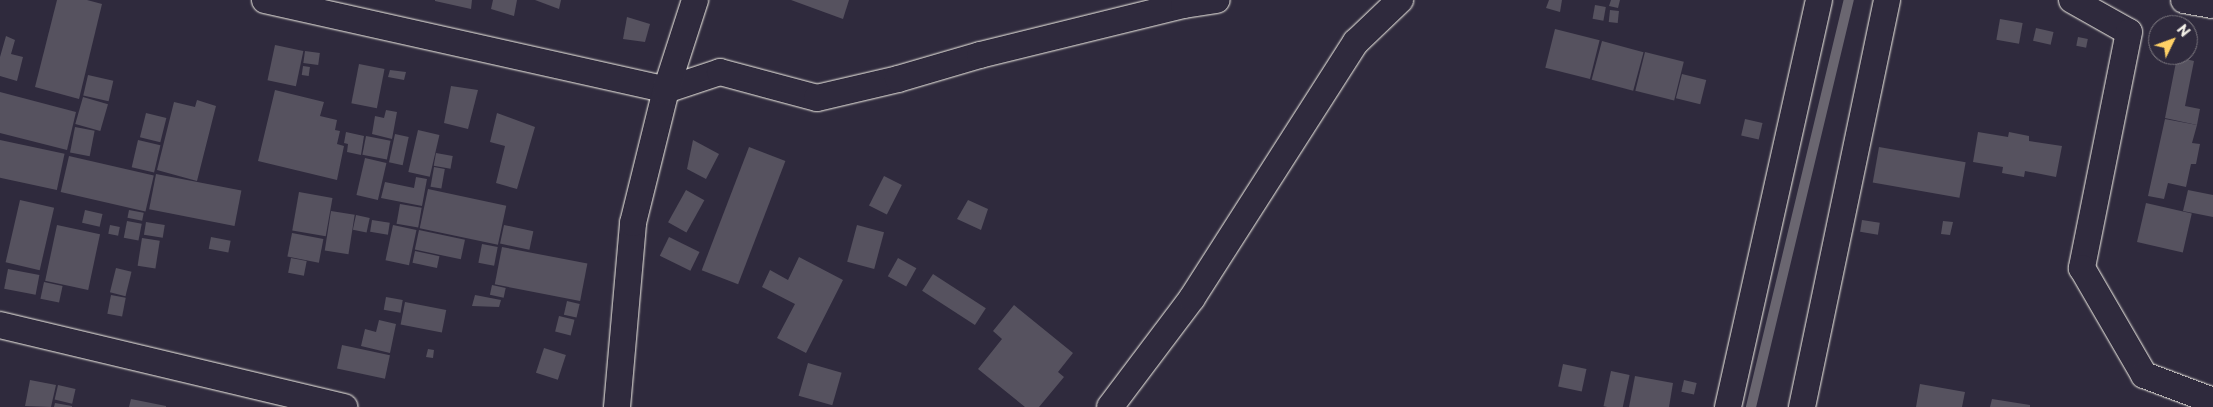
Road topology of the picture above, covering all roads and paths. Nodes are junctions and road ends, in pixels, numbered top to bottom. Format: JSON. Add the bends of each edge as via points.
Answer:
{"nodes":[{"id":1,"x":265,"y":0,"type":"edge"},
{"id":2,"x":696,"y":0,"type":"edge"},
{"id":3,"x":1217,"y":0,"type":"edge"},
{"id":4,"x":1400,"y":0,"type":"edge"},
{"id":5,"x":1819,"y":0,"type":"edge"},
{"id":6,"x":1887,"y":0,"type":"edge"},
{"id":7,"x":2072,"y":0,"type":"edge"},
{"id":8,"x":2184,"y":0,"type":"edge"},
{"id":9,"x":2213,"y":5,"type":"edge"},
{"id":10,"x":666,"y":90,"type":"junction"},
{"id":11,"x":0,"y":325,"type":"edge"},
{"id":12,"x":2213,"y":401,"type":"edge"},
{"id":13,"x":329,"y":406,"type":"edge"},
{"id":14,"x":618,"y":407,"type":"edge"},
{"id":15,"x":1110,"y":407,"type":"edge"},
{"id":16,"x":1728,"y":407,"type":"edge"},
{"id":17,"x":1802,"y":407,"type":"edge"}],
"edges":[{"from":1,"to":10,"type":"street"},
{"from":2,"to":10,"type":"street"},
{"from":3,"to":10,"type":"street","via":[[980,54],[898,79],[817,98],[720,72]]},
{"from":4,"to":15,"type":"street","via":[[1356,42],[1192,298]]},
{"from":5,"to":16,"type":"street"},
{"from":6,"to":17,"type":"street"},
{"from":7,"to":12,"type":"street","via":[[2129,32],[2082,268],[2144,375]]},
{"from":8,"to":9,"type":"street"},
{"from":10,"to":14,"type":"street","via":[[633,223]]},
{"from":11,"to":13,"type":"street"}]}
